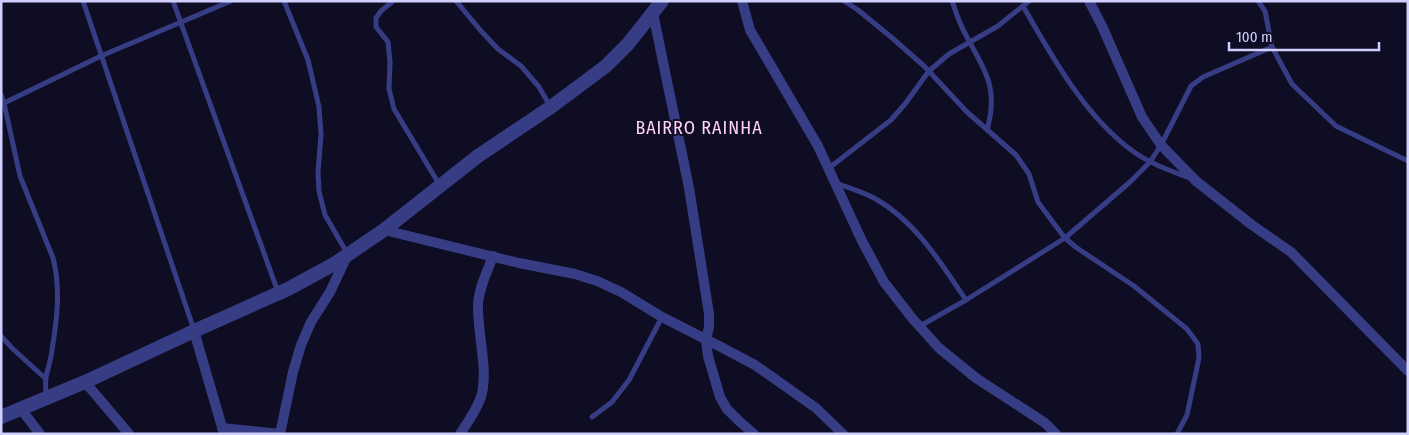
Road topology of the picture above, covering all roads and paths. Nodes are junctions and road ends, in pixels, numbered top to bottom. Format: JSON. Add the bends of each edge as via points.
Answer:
{"nodes":[{"id":1,"x":83,"y":1,"type":"edge"},
{"id":2,"x":173,"y":1,"type":"edge"},
{"id":3,"x":231,"y":1,"type":"edge"},
{"id":4,"x":284,"y":1,"type":"edge"},
{"id":5,"x":393,"y":1,"type":"edge"},
{"id":6,"x":456,"y":1,"type":"edge"},
{"id":7,"x":662,"y":1,"type":"edge"},
{"id":8,"x":742,"y":1,"type":"edge"},
{"id":9,"x":844,"y":1,"type":"edge"},
{"id":10,"x":952,"y":1,"type":"edge"},
{"id":11,"x":1029,"y":1,"type":"edge"},
{"id":12,"x":1090,"y":1,"type":"edge"},
{"id":13,"x":1258,"y":1,"type":"edge"},
{"id":14,"x":1023,"y":6,"type":"junction"},
{"id":15,"x":653,"y":12,"type":"junction"},
{"id":16,"x":180,"y":23,"type":"junction"},
{"id":17,"x":970,"y":42,"type":"junction"},
{"id":18,"x":1272,"y":47,"type":"junction"},
{"id":19,"x":102,"y":56,"type":"junction"},
{"id":20,"x":929,"y":72,"type":"junction"},
{"id":21,"x":1,"y":94,"type":"edge"},
{"id":22,"x":4,"y":103,"type":"junction"},
{"id":23,"x":551,"y":107,"type":"junction"},
{"id":24,"x":987,"y":130,"type":"junction"},
{"id":25,"x":1161,"y":145,"type":"junction"},
{"id":26,"x":1408,"y":161,"type":"edge"},
{"id":27,"x":1150,"y":162,"type":"junction"},
{"id":28,"x":829,"y":168,"type":"junction"},
{"id":29,"x":1196,"y":181,"type":"junction"},
{"id":30,"x":836,"y":183,"type":"junction"},
{"id":31,"x":440,"y":186,"type":"junction"},
{"id":32,"x":384,"y":230,"type":"junction"},
{"id":33,"x":1065,"y":238,"type":"junction"},
{"id":34,"x":348,"y":254,"type":"junction"},
{"id":35,"x":493,"y":256,"type":"junction"},
{"id":36,"x":279,"y":293,"type":"junction"},
{"id":37,"x":966,"y":300,"type":"junction"},
{"id":38,"x":662,"y":318,"type":"junction"},
{"id":39,"x":919,"y":326,"type":"junction"},
{"id":40,"x":194,"y":331,"type":"junction"},
{"id":41,"x":1,"y":336,"type":"edge"},
{"id":42,"x":706,"y":340,"type":"junction"},
{"id":43,"x":1408,"y":371,"type":"edge"},
{"id":44,"x":46,"y":378,"type":"junction"},
{"id":45,"x":85,"y":382,"type":"junction"},
{"id":46,"x":46,"y":399,"type":"junction"},
{"id":47,"x":21,"y":409,"type":"junction"},
{"id":48,"x":1,"y":417,"type":"edge"},
{"id":49,"x":592,"y":417,"type":"dead end"},
{"id":50,"x":223,"y":431,"type":"edge"},
{"id":51,"x":40,"y":434,"type":"edge"},
{"id":52,"x":129,"y":434,"type":"edge"},
{"id":53,"x":280,"y":434,"type":"edge"},
{"id":54,"x":460,"y":434,"type":"edge"},
{"id":55,"x":754,"y":434,"type":"edge"},
{"id":56,"x":843,"y":434,"type":"edge"},
{"id":57,"x":1056,"y":434,"type":"edge"},
{"id":58,"x":1178,"y":434,"type":"edge"}],
"edges":[{"from":1,"to":19,"type":"lane"},
{"from":2,"to":16,"type":"lane"},
{"from":3,"to":16,"type":"lane"},
{"from":4,"to":34,"type":"lane","via":[[308,60],[318,107],[322,134],[319,192],[325,215]]},
{"from":5,"to":31,"type":"lane","via":[[376,18],[376,27],[388,42],[389,89],[394,109]]},
{"from":6,"to":23,"type":"lane","via":[[498,49],[520,66]]},
{"from":7,"to":15,"type":"street"},
{"from":8,"to":28,"type":"street","via":[[750,30]]},
{"from":9,"to":20,"type":"lane","via":[[891,37]]},
{"from":10,"to":17,"type":"lane"},
{"from":11,"to":14,"type":"lane"},
{"from":12,"to":25,"type":"street","via":[[1142,117]]},
{"from":13,"to":18,"type":"lane","via":[[1264,10]]},
{"from":14,"to":17,"type":"lane"},
{"from":14,"to":27,"type":"lane","via":[[1081,98],[1120,141]]},
{"from":15,"to":23,"type":"street","via":[[606,66]]},
{"from":15,"to":42,"type":"street","via":[[689,188],[709,321]]},
{"from":16,"to":19,"type":"lane"},
{"from":16,"to":36,"type":"lane"},
{"from":17,"to":20,"type":"lane"},
{"from":17,"to":24,"type":"lane","via":[[990,84],[992,98]]},
{"from":18,"to":25,"type":"lane","via":[[1202,77],[1191,86]]},
{"from":18,"to":26,"type":"lane","via":[[1292,84],[1336,126]]},
{"from":19,"to":22,"type":"lane"},
{"from":19,"to":40,"type":"lane"},
{"from":20,"to":24,"type":"lane"},
{"from":20,"to":28,"type":"lane","via":[[891,120]]},
{"from":21,"to":22,"type":"lane"},
{"from":22,"to":44,"type":"lane","via":[[20,176],[57,271],[57,317]]},
{"from":23,"to":31,"type":"street"},
{"from":24,"to":33,"type":"lane","via":[[1016,155],[1029,174],[1038,202]]},
{"from":25,"to":27,"type":"lane"},
{"from":25,"to":29,"type":"street"},
{"from":27,"to":29,"type":"lane"},
{"from":27,"to":33,"type":"lane"},
{"from":28,"to":30,"type":"street"},
{"from":29,"to":43,"type":"street","via":[[1291,252]]},
{"from":30,"to":37,"type":"lane","via":[[874,198],[899,214],[925,240]]},
{"from":30,"to":39,"type":"street","via":[[884,282]]},
{"from":31,"to":32,"type":"street"},
{"from":32,"to":34,"type":"street"},
{"from":32,"to":35,"type":"street"},
{"from":33,"to":37,"type":"lane"},
{"from":33,"to":58,"type":"lane","via":[[1134,286],[1187,330],[1198,344],[1199,358],[1187,415]]},
{"from":34,"to":36,"type":"street"},
{"from":34,"to":53,"type":"street","via":[[301,345]]},
{"from":35,"to":38,"type":"street","via":[[597,281],[622,292]]},
{"from":35,"to":54,"type":"street","via":[[478,302],[484,381],[474,414]]},
{"from":36,"to":40,"type":"street"},
{"from":37,"to":39,"type":"lane"},
{"from":38,"to":42,"type":"street"},
{"from":38,"to":49,"type":"lane","via":[[629,380],[612,402]]},
{"from":39,"to":57,"type":"street","via":[[939,348],[976,378],[1045,423]]},
{"from":40,"to":45,"type":"street"},
{"from":40,"to":50,"type":"street"},
{"from":41,"to":44,"type":"lane"},
{"from":42,"to":55,"type":"street","via":[[720,397],[727,409]]},
{"from":42,"to":56,"type":"street","via":[[755,365],[786,386]]},
{"from":44,"to":46,"type":"lane"},
{"from":45,"to":46,"type":"street"},
{"from":45,"to":52,"type":"street"},
{"from":46,"to":47,"type":"street"},
{"from":47,"to":48,"type":"street"},
{"from":47,"to":51,"type":"street"},
{"from":50,"to":53,"type":"street"}]}
